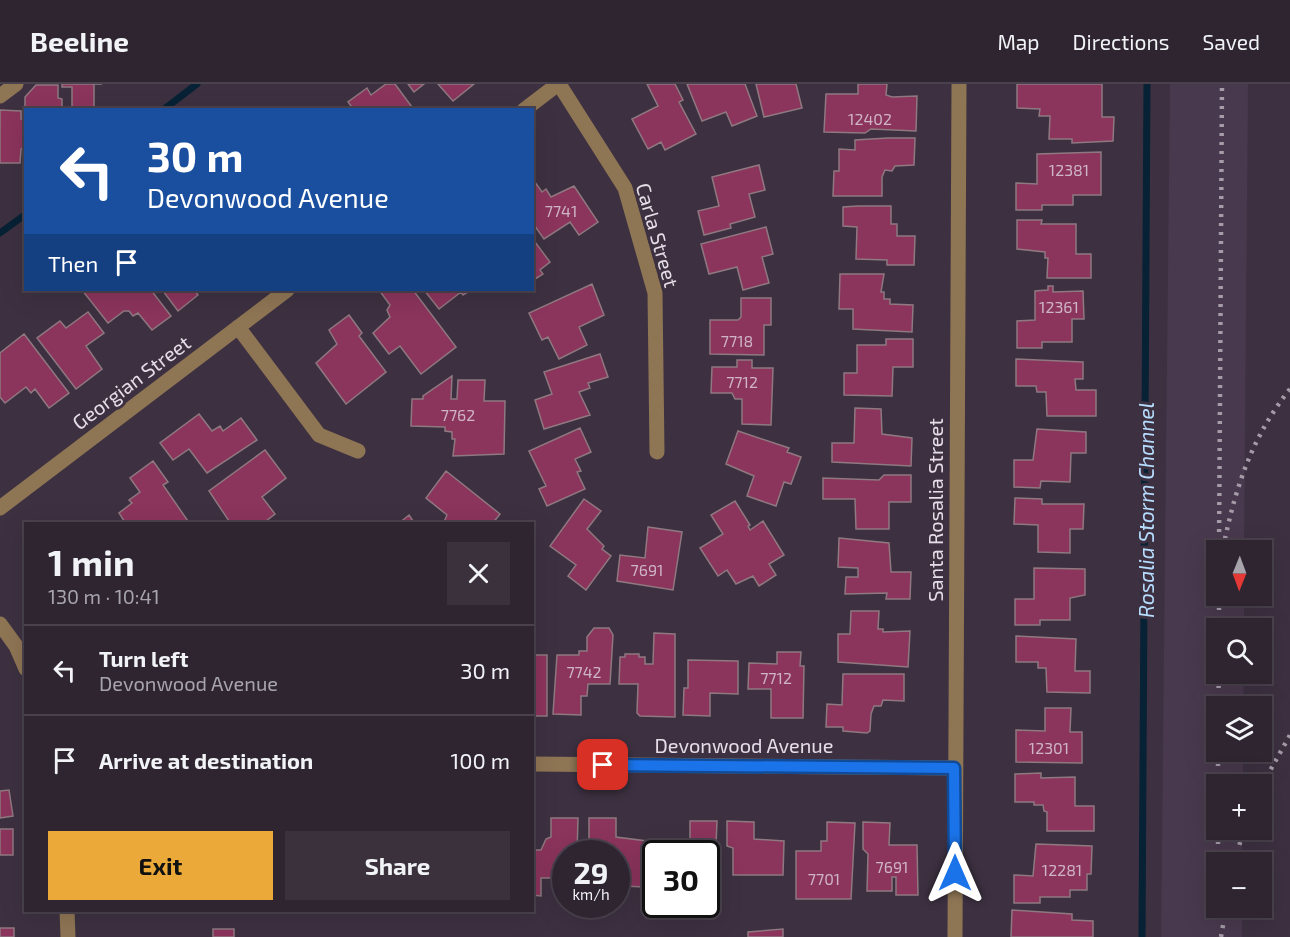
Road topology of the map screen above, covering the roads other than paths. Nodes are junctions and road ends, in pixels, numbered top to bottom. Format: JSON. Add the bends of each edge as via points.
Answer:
{"nodes":[{"id":1,"x":16,"y":84,"type":"edge"},
{"id":2,"x":558,"y":84,"type":"edge"},
{"id":3,"x":960,"y":84,"type":"edge"},
{"id":4,"x":0,"y":96,"type":"edge"},
{"id":5,"x":527,"y":108,"type":"edge"},
{"id":6,"x":286,"y":291,"type":"edge"},
{"id":7,"x":238,"y":327,"type":"junction"},
{"id":8,"x":358,"y":451,"type":"dead end"},
{"id":9,"x":657,"y":452,"type":"dead end"},
{"id":10,"x":0,"y":508,"type":"edge"},
{"id":11,"x":0,"y":624,"type":"edge"},
{"id":12,"x":24,"y":664,"type":"edge"},
{"id":13,"x":534,"y":764,"type":"edge"},
{"id":14,"x":954,"y":768,"type":"junction"},
{"id":15,"x":67,"y":912,"type":"edge"},
{"id":16,"x":68,"y":937,"type":"edge"},
{"id":17,"x":955,"y":937,"type":"edge"}],
"edges":[{"from":1,"to":4,"type":"street"},
{"from":2,"to":5,"type":"street"},
{"from":2,"to":9,"type":"street","name":"Carla Street","via":[[625,188],[655,293]]},
{"from":3,"to":14,"type":"street","name":"Santa Rosalia Street"},
{"from":6,"to":7,"type":"street","name":"Georgian Street"},
{"from":7,"to":8,"type":"street","via":[[319,435]]},
{"from":7,"to":10,"type":"street","name":"Georgian Street"},
{"from":11,"to":12,"type":"street"},
{"from":13,"to":14,"type":"street","name":"Devonwood Avenue"},
{"from":14,"to":17,"type":"street","name":"Santa Rosalia Street"},
{"from":15,"to":16,"type":"street"}]}
